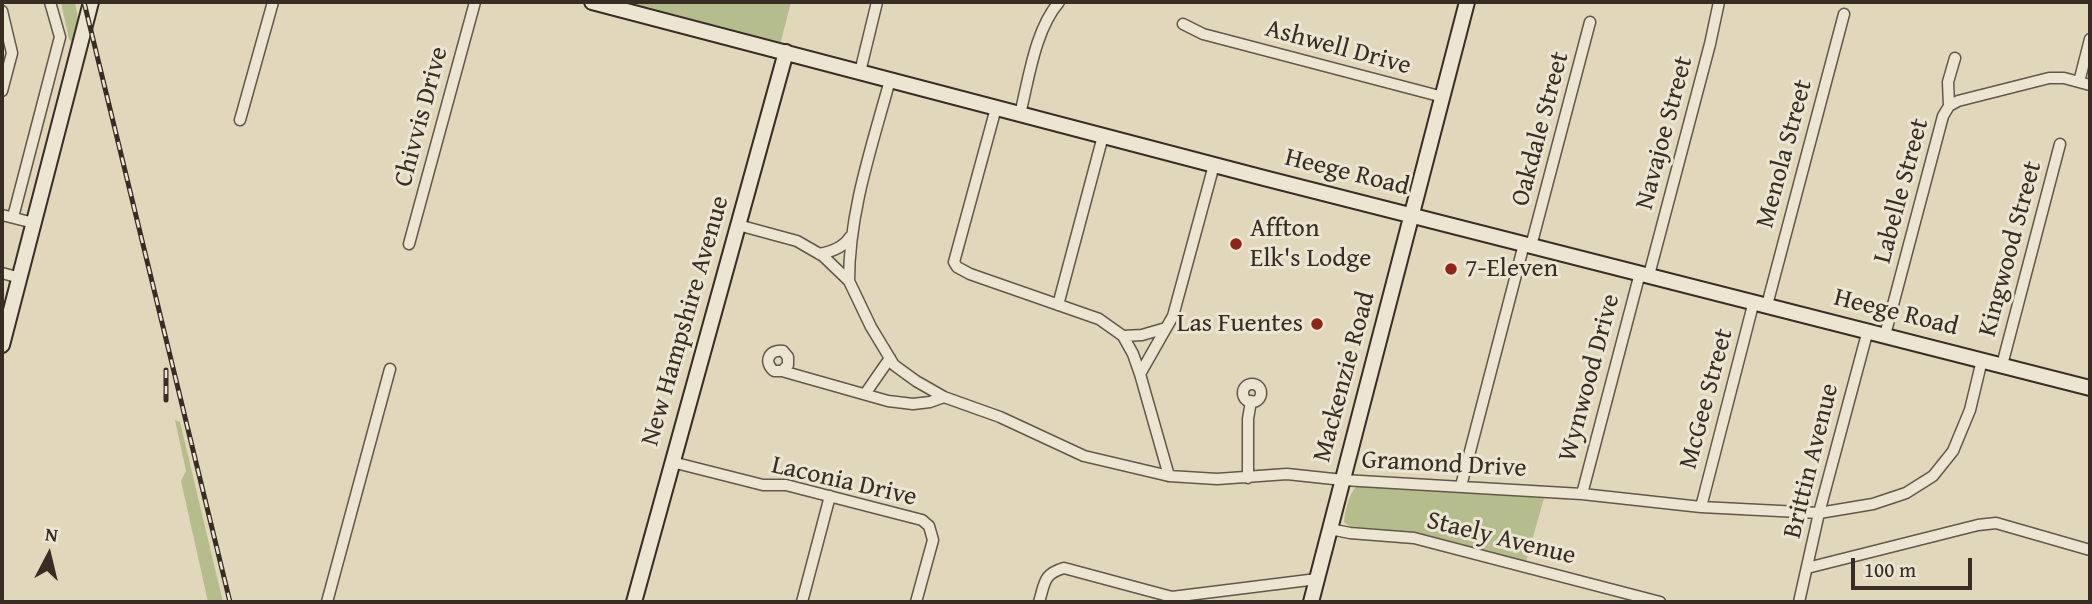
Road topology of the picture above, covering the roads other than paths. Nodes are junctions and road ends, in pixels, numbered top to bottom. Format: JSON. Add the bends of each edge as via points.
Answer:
{"nodes":[{"id":1,"x":50,"y":2,"type":"edge"},
{"id":2,"x":92,"y":2,"type":"edge"},
{"id":3,"x":272,"y":2,"type":"edge"},
{"id":4,"x":475,"y":2,"type":"edge"},
{"id":5,"x":592,"y":2,"type":"edge"},
{"id":6,"x":877,"y":2,"type":"edge"},
{"id":7,"x":1059,"y":2,"type":"edge"},
{"id":8,"x":1467,"y":2,"type":"edge"},
{"id":9,"x":1719,"y":2,"type":"edge"},
{"id":10,"x":2,"y":10,"type":"edge"},
{"id":11,"x":1844,"y":14,"type":"dead end"},
{"id":12,"x":1590,"y":22,"type":"dead end"},
{"id":13,"x":1183,"y":24,"type":"dead end"},
{"id":14,"x":2090,"y":38,"type":"edge"},
{"id":15,"x":786,"y":52,"type":"junction"},
{"id":16,"x":1955,"y":58,"type":"dead end"},
{"id":17,"x":860,"y":72,"type":"junction"},
{"id":18,"x":890,"y":80,"type":"junction"},
{"id":19,"x":2079,"y":82,"type":"junction"},
{"id":20,"x":2090,"y":85,"type":"edge"},
{"id":21,"x":2,"y":90,"type":"edge"},
{"id":22,"x":1443,"y":97,"type":"junction"},
{"id":23,"x":1949,"y":106,"type":"junction"},
{"id":24,"x":996,"y":108,"type":"junction"},
{"id":25,"x":1020,"y":114,"type":"junction"},
{"id":26,"x":240,"y":120,"type":"dead end"},
{"id":27,"x":1103,"y":136,"type":"junction"},
{"id":28,"x":2060,"y":145,"type":"dead end"},
{"id":29,"x":1213,"y":164,"type":"junction"},
{"id":30,"x":2,"y":215,"type":"edge"},
{"id":31,"x":1413,"y":215,"type":"junction"},
{"id":32,"x":13,"y":218,"type":"junction"},
{"id":33,"x":34,"y":223,"type":"junction"},
{"id":34,"x":738,"y":225,"type":"junction"},
{"id":35,"x":851,"y":237,"type":"junction"},
{"id":36,"x":409,"y":244,"type":"dead end"},
{"id":37,"x":1528,"y":245,"type":"junction"},
{"id":38,"x":819,"y":254,"type":"junction"},
{"id":39,"x":2,"y":273,"type":"edge"},
{"id":40,"x":1644,"y":274,"type":"junction"},
{"id":41,"x":20,"y":278,"type":"junction"},
{"id":42,"x":849,"y":281,"type":"junction"},
{"id":43,"x":1761,"y":303,"type":"junction"},
{"id":44,"x":1058,"y":305,"type":"junction"},
{"id":45,"x":1166,"y":328,"type":"junction"},
{"id":46,"x":1868,"y":330,"type":"junction"},
{"id":47,"x":1123,"y":335,"type":"junction"},
{"id":48,"x":1885,"y":335,"type":"junction"},
{"id":49,"x":2,"y":345,"type":"edge"},
{"id":50,"x":891,"y":358,"type":"junction"},
{"id":51,"x":1982,"y":360,"type":"junction"},
{"id":52,"x":2002,"y":365,"type":"junction"},
{"id":53,"x":390,"y":369,"type":"dead end"},
{"id":54,"x":782,"y":371,"type":"dead end"},
{"id":55,"x":1140,"y":374,"type":"junction"},
{"id":56,"x":2090,"y":388,"type":"edge"},
{"id":57,"x":865,"y":394,"type":"junction"},
{"id":58,"x":944,"y":397,"type":"junction"},
{"id":59,"x":1251,"y":401,"type":"dead end"},
{"id":60,"x":672,"y":462,"type":"junction"},
{"id":61,"x":1169,"y":476,"type":"junction"},
{"id":62,"x":1248,"y":478,"type":"junction"},
{"id":63,"x":1343,"y":480,"type":"junction"},
{"id":64,"x":1461,"y":486,"type":"junction"},
{"id":65,"x":1582,"y":494,"type":"junction"},
{"id":66,"x":830,"y":496,"type":"junction"},
{"id":67,"x":1701,"y":507,"type":"junction"},
{"id":68,"x":1819,"y":513,"type":"junction"},
{"id":69,"x":1330,"y":529,"type":"junction"},
{"id":70,"x":2090,"y":550,"type":"edge"},
{"id":71,"x":1807,"y":568,"type":"junction"},
{"id":72,"x":1317,"y":579,"type":"junction"},
{"id":73,"x":1171,"y":600,"type":"edge"},
{"id":74,"x":327,"y":602,"type":"edge"},
{"id":75,"x":634,"y":602,"type":"edge"},
{"id":76,"x":802,"y":602,"type":"edge"},
{"id":77,"x":916,"y":602,"type":"edge"},
{"id":78,"x":1039,"y":602,"type":"edge"},
{"id":79,"x":1311,"y":602,"type":"edge"},
{"id":80,"x":1660,"y":602,"type":"edge"},
{"id":81,"x":1798,"y":602,"type":"edge"}],
"edges":[{"from":1,"to":32,"type":"street","via":[[60,37]]},
{"from":2,"to":33,"type":"street"},
{"from":3,"to":26,"type":"street"},
{"from":4,"to":36,"type":"street","name":"Chivvis Drive"},
{"from":5,"to":15,"type":"street","name":"Heege Road"},
{"from":6,"to":17,"type":"street"},
{"from":7,"to":25,"type":"street","via":[[1042,29]]},
{"from":8,"to":22,"type":"street","name":"Mackenzie Road"},
{"from":9,"to":40,"type":"street","name":"Navajoe Street"},
{"from":10,"to":21,"type":"street","via":[[12,52]]},
{"from":11,"to":43,"type":"street","name":"Menola Street"},
{"from":12,"to":37,"type":"street","name":"Oakdale Street"},
{"from":13,"to":22,"type":"street","name":"Ashwell Drive","via":[[1203,34]]},
{"from":14,"to":19,"type":"street"},
{"from":15,"to":17,"type":"street","name":"Heege Road"},
{"from":15,"to":34,"type":"street","name":"New Hampshire Avenue"},
{"from":16,"to":23,"type":"street","name":"Labelle Street","via":[[1948,82]]},
{"from":17,"to":18,"type":"street","name":"Heege Road"},
{"from":18,"to":24,"type":"street","name":"Heege Road"},
{"from":18,"to":35,"type":"street"},
{"from":19,"to":20,"type":"street"},
{"from":19,"to":23,"type":"street","via":[[2049,78]]},
{"from":22,"to":31,"type":"street","name":"Mackenzie Road"},
{"from":23,"to":48,"type":"street","name":"Labelle Street"},
{"from":24,"to":25,"type":"street","name":"Heege Road"},
{"from":24,"to":44,"type":"street","via":[[954,262],[970,274]]},
{"from":25,"to":27,"type":"street","name":"Heege Road"},
{"from":27,"to":29,"type":"street","name":"Heege Road"},
{"from":27,"to":44,"type":"street"},
{"from":28,"to":52,"type":"street","name":"Kingwood Street"},
{"from":29,"to":31,"type":"street","name":"Heege Road"},
{"from":29,"to":45,"type":"street"},
{"from":30,"to":32,"type":"street"},
{"from":31,"to":37,"type":"street","name":"Heege Road"},
{"from":31,"to":63,"type":"street","name":"Mackenzie Road"},
{"from":32,"to":33,"type":"street"},
{"from":33,"to":41,"type":"street"},
{"from":34,"to":38,"type":"street","name":"Gramond Drive","via":[[797,241]]},
{"from":34,"to":60,"type":"street","name":"New Hampshire Avenue"},
{"from":35,"to":38,"type":"street","via":[[831,252]]},
{"from":35,"to":42,"type":"street"},
{"from":37,"to":40,"type":"street","name":"Heege Road"},
{"from":37,"to":64,"type":"street","name":"Oakdale Street"},
{"from":38,"to":42,"type":"street","name":"Gramond Drive"},
{"from":39,"to":41,"type":"street"},
{"from":40,"to":43,"type":"street","name":"Heege Road"},
{"from":40,"to":65,"type":"street","name":"Wynwood Drive"},
{"from":41,"to":49,"type":"street"},
{"from":42,"to":50,"type":"street","name":"Gramond Drive"},
{"from":43,"to":46,"type":"street","name":"Heege Road"},
{"from":43,"to":67,"type":"street","name":"McGee Street"},
{"from":44,"to":47,"type":"street","via":[[1099,319]]},
{"from":45,"to":47,"type":"street"},
{"from":45,"to":55,"type":"street"},
{"from":46,"to":48,"type":"street","name":"Heege Road"},
{"from":46,"to":68,"type":"street","name":"Brittin Avenue"},
{"from":47,"to":55,"type":"street"},
{"from":48,"to":51,"type":"street","name":"Heege Road"},
{"from":50,"to":57,"type":"street"},
{"from":50,"to":58,"type":"street","name":"Gramond Drive","via":[[894,365]]},
{"from":51,"to":52,"type":"street","name":"Heege Road"},
{"from":51,"to":68,"type":"street","name":"Gramond Drive","via":[[1970,410],[1953,451],[1933,476],[1906,493],[1873,504]]},
{"from":52,"to":56,"type":"street","name":"Heege Road"},
{"from":53,"to":74,"type":"street"},
{"from":54,"to":57,"type":"street"},
{"from":55,"to":61,"type":"street"},
{"from":57,"to":58,"type":"street","via":[[913,404]]},
{"from":58,"to":61,"type":"street","name":"Gramond Drive","via":[[1084,456]]},
{"from":59,"to":62,"type":"street"},
{"from":60,"to":66,"type":"street","name":"Laconia Drive","via":[[762,485],[786,485]]},
{"from":60,"to":75,"type":"street","name":"New Hampshire Avenue"},
{"from":61,"to":62,"type":"street","name":"Gramond Drive"},
{"from":62,"to":63,"type":"street","name":"Gramond Drive","via":[[1287,474]]},
{"from":63,"to":64,"type":"street","name":"Gramond Drive"},
{"from":63,"to":69,"type":"street","name":"Mackenzie Road"},
{"from":64,"to":65,"type":"street","name":"Gramond Drive"},
{"from":65,"to":67,"type":"street","name":"Gramond Drive"},
{"from":66,"to":76,"type":"street"},
{"from":66,"to":77,"type":"street","name":"Laconia Drive","via":[[922,520],[929,526],[933,540]]},
{"from":67,"to":68,"type":"street","name":"Gramond Drive"},
{"from":68,"to":71,"type":"street","name":"Brittin Avenue"},
{"from":69,"to":72,"type":"street","name":"Mackenzie Road"},
{"from":69,"to":80,"type":"street","name":"Staely Avenue","via":[[1414,538]]},
{"from":70,"to":71,"type":"street","via":[[1996,523]]},
{"from":71,"to":81,"type":"street","name":"Brittin Avenue"},
{"from":72,"to":73,"type":"street"},
{"from":72,"to":79,"type":"street","name":"Mackenzie Road"},
{"from":73,"to":78,"type":"street","via":[[1064,568],[1046,578]]}]}
